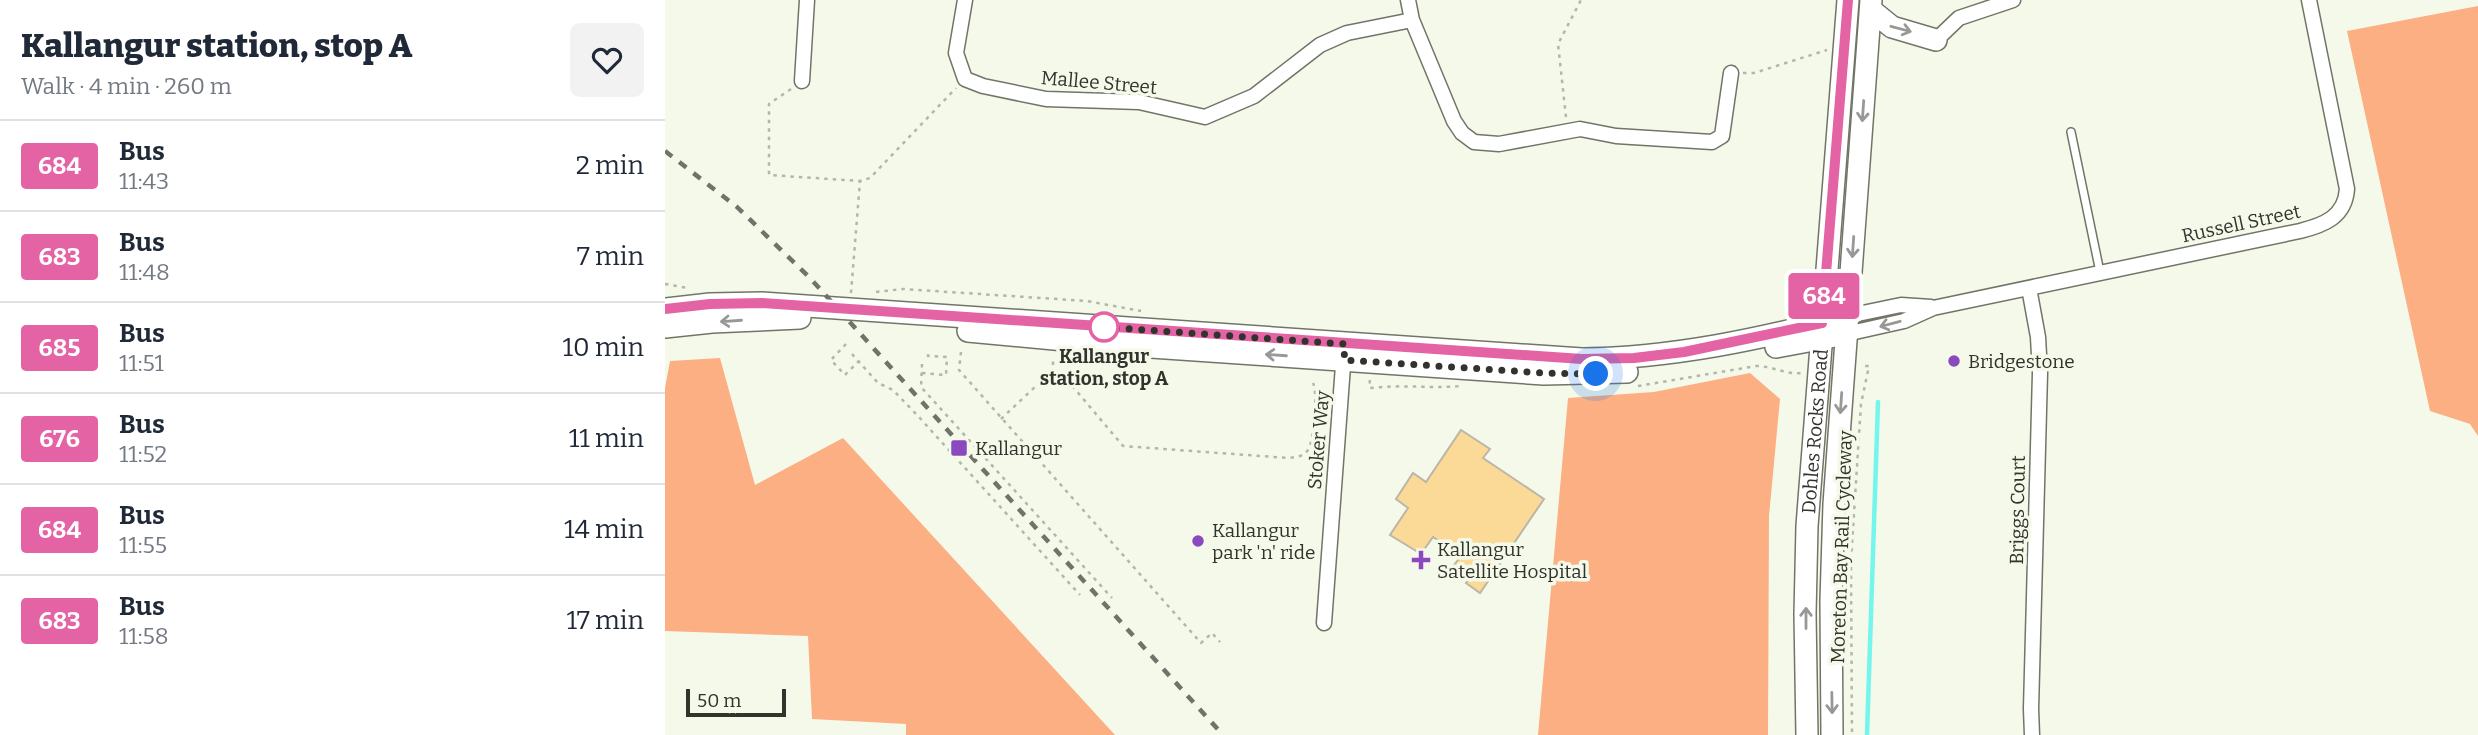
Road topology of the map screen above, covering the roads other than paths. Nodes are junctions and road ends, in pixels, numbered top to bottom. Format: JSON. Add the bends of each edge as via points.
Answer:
{"nodes":[{"id":1,"x":807,"y":0,"type":"edge"},
{"id":2,"x":965,"y":0,"type":"edge"},
{"id":3,"x":1408,"y":0,"type":"edge"},
{"id":4,"x":1848,"y":0,"type":"edge"},
{"id":5,"x":2013,"y":0,"type":"edge"},
{"id":6,"x":2309,"y":0,"type":"edge"},
{"id":7,"x":1871,"y":5,"type":"edge"},
{"id":8,"x":1412,"y":20,"type":"junction"},
{"id":9,"x":1935,"y":40,"type":"joint"},
{"id":10,"x":1731,"y":73,"type":"road end"},
{"id":11,"x":802,"y":81,"type":"road end"},
{"id":12,"x":2071,"y":132,"type":"dead end"},
{"id":13,"x":2101,"y":272,"type":"junction"},
{"id":14,"x":2029,"y":288,"type":"junction"},
{"id":15,"x":665,"y":309,"type":"edge"},
{"id":16,"x":1847,"y":325,"type":"junction"},
{"id":17,"x":665,"y":327,"type":"edge"},
{"id":18,"x":1822,"y":331,"type":"junction"},
{"id":19,"x":1344,"y":352,"type":"junction"},
{"id":20,"x":1324,"y":624,"type":"dead end"},
{"id":21,"x":1807,"y":735,"type":"edge"},
{"id":22,"x":1832,"y":735,"type":"edge"},
{"id":23,"x":2032,"y":735,"type":"edge"}],
"edges":[{"from":1,"to":11,"type":"street"},
{"from":2,"to":8,"type":"street","name":"Mallee Street","via":[[956,53],[965,79],[1046,99],[1139,102],[1205,117],[1254,96],[1320,45],[1347,33]]},
{"from":3,"to":8,"type":"street"},
{"from":4,"to":18,"type":"street","name":"Dohles Rocks Road"},
{"from":5,"to":9,"type":"street","via":[[1959,18]]},
{"from":6,"to":13,"type":"street","name":"Russell Street","via":[[2347,183],[2339,212],[2326,223],[2300,231]]},
{"from":7,"to":9,"type":"street","one_way":true,"via":[[1892,27]]},
{"from":7,"to":16,"type":"street","name":"Dohles Rocks Road","one_way":true},
{"from":8,"to":10,"type":"street","via":[[1454,121],[1474,142],[1499,144],[1580,129],[1712,142],[1722,136]]},
{"from":12,"to":13,"type":"lane"},
{"from":13,"to":14,"type":"street","name":"Russell Street"},
{"from":14,"to":16,"type":"street","name":"Russell Street","via":[[1933,308],[1904,321]]},
{"from":14,"to":23,"type":"street","name":"Briggs Court","via":[[2040,365]]},
{"from":15,"to":19,"type":"street","via":[[762,303]]},
{"from":16,"to":18,"type":"street"},
{"from":16,"to":22,"type":"street","name":"Dohles Rocks Road","one_way":true,"via":[[1832,552]]},
{"from":19,"to":17,"type":"street","one_way":true,"via":[[1061,340],[836,319]]},
{"from":18,"to":19,"type":"street","via":[[1669,367],[1596,374],[1544,373]]},
{"from":21,"to":18,"type":"street","name":"Dohles Rocks Road","one_way":true,"via":[[1807,526]]},
{"from":19,"to":20,"type":"street","name":"Stoker Way"}]}
